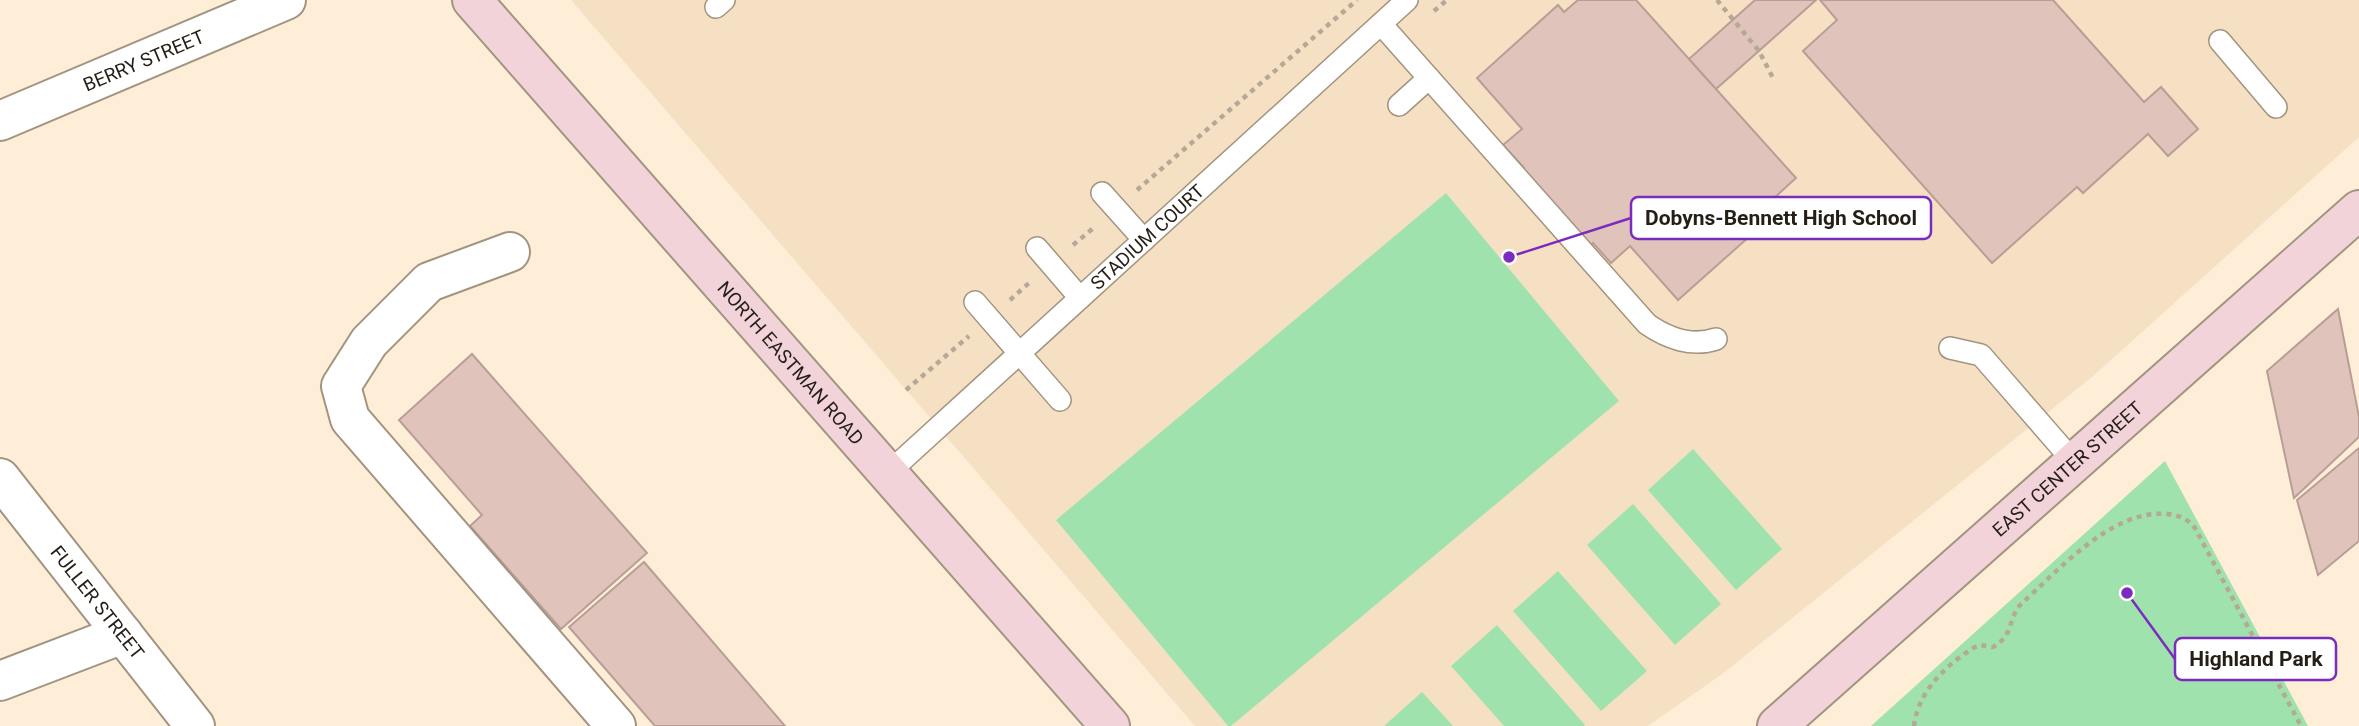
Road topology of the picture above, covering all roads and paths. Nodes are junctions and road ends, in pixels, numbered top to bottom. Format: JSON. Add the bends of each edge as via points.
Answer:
{"nodes":[{"id":1,"x":286,"y":0,"type":"edge"},
{"id":2,"x":472,"y":0,"type":"edge"},
{"id":3,"x":1407,"y":0,"type":"edge"},
{"id":4,"x":1447,"y":0,"type":"edge"},
{"id":5,"x":1717,"y":0,"type":"edge"},
{"id":6,"x":1433,"y":13,"type":"dead end"},
{"id":7,"x":1381,"y":24,"type":"junction"},
{"id":8,"x":2220,"y":41,"type":"dead end"},
{"id":9,"x":1429,"y":78,"type":"junction"},
{"id":10,"x":1773,"y":78,"type":"dead end"},
{"id":11,"x":1399,"y":105,"type":"dead end"},
{"id":12,"x":2276,"y":107,"type":"dead end"},
{"id":13,"x":0,"y":121,"type":"edge"},
{"id":14,"x":1102,"y":193,"type":"dead end"},
{"id":15,"x":2359,"y":210,"type":"edge"},
{"id":16,"x":1144,"y":240,"type":"junction"},
{"id":17,"x":1037,"y":248,"type":"dead end"},
{"id":18,"x":510,"y":252,"type":"dead end"},
{"id":19,"x":1080,"y":298,"type":"junction"},
{"id":20,"x":975,"y":302,"type":"dead end"},
{"id":21,"x":1716,"y":339,"type":"dead end"},
{"id":22,"x":1950,"y":348,"type":"dead end"},
{"id":23,"x":1020,"y":353,"type":"junction"},
{"id":24,"x":1060,"y":400,"type":"dead end"},
{"id":25,"x":2074,"y":462,"type":"junction"},
{"id":26,"x":887,"y":474,"type":"junction"},
{"id":27,"x":0,"y":478,"type":"edge"},
{"id":28,"x":123,"y":634,"type":"junction"},
{"id":29,"x":0,"y":681,"type":"edge"},
{"id":30,"x":195,"y":726,"type":"edge"},
{"id":31,"x":615,"y":726,"type":"edge"},
{"id":32,"x":1110,"y":726,"type":"edge"},
{"id":33,"x":1777,"y":726,"type":"edge"},
{"id":34,"x":1914,"y":726,"type":"edge"},
{"id":35,"x":2301,"y":726,"type":"edge"}],
"edges":[{"from":1,"to":13,"type":"street","name":"BERRY STREET"},
{"from":2,"to":26,"type":"main road","name":"NORTH EASTMAN ROAD"},
{"from":3,"to":7,"type":"lane","name":"STADIUM COURT"},
{"from":4,"to":6,"type":"path"},
{"from":5,"to":10,"type":"path","via":[[1759,51]]},
{"from":7,"to":9,"type":"lane"},
{"from":7,"to":16,"type":"lane","name":"STADIUM COURT"},
{"from":8,"to":12,"type":"lane"},
{"from":9,"to":11,"type":"lane"},
{"from":9,"to":21,"type":"lane","via":[[1647,324],[1683,341]]},
{"from":14,"to":16,"type":"lane"},
{"from":15,"to":25,"type":"main road","name":"EAST CENTER STREET"},
{"from":16,"to":19,"type":"lane","name":"STADIUM COURT"},
{"from":17,"to":19,"type":"lane"},
{"from":18,"to":31,"type":"street","via":[[429,282],[369,342],[341,386],[350,419]]},
{"from":19,"to":23,"type":"lane","name":"STADIUM COURT"},
{"from":20,"to":23,"type":"lane"},
{"from":22,"to":25,"type":"lane","via":[[1981,355]]},
{"from":23,"to":24,"type":"lane"},
{"from":23,"to":26,"type":"lane","name":"STADIUM COURT"},
{"from":25,"to":33,"type":"main road","name":"EAST CENTER STREET"},
{"from":26,"to":32,"type":"main road","name":"NORTH EASTMAN ROAD"},
{"from":27,"to":28,"type":"street","name":"FULLER STREET"},
{"from":28,"to":29,"type":"street"},
{"from":28,"to":30,"type":"street","name":"FULLER STREET"},
{"from":34,"to":35,"type":"path","via":[[1917,706],[1937,678],[1973,648],[2000,643],[2009,633],[2013,613],[2080,551],[2118,525],[2160,513],[2182,517],[2195,528]]}]}
